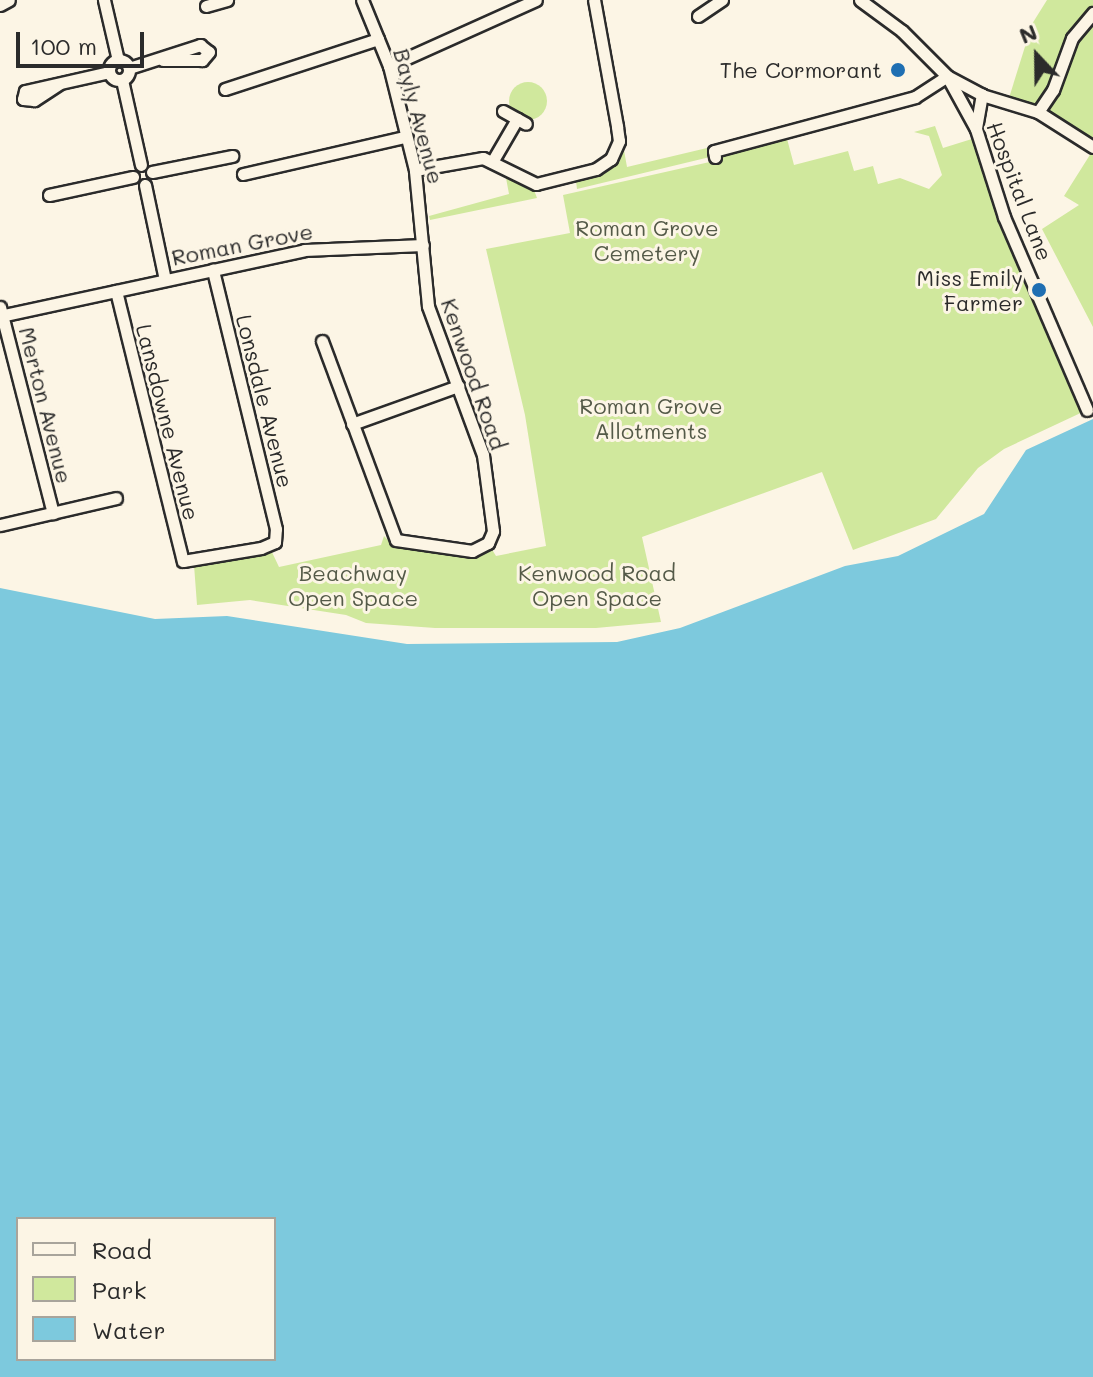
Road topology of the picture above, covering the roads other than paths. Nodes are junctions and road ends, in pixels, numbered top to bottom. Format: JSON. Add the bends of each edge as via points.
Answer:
{"nodes":[{"id":1,"x":9,"y":0,"type":"edge"},
{"id":2,"x":104,"y":0,"type":"edge"},
{"id":3,"x":227,"y":0,"type":"edge"},
{"id":4,"x":362,"y":0,"type":"edge"},
{"id":5,"x":536,"y":0,"type":"edge"},
{"id":6,"x":594,"y":0,"type":"edge"},
{"id":7,"x":722,"y":0,"type":"edge"},
{"id":8,"x":860,"y":0,"type":"edge"},
{"id":9,"x":0,"y":5,"type":"edge"},
{"id":10,"x":206,"y":6,"type":"dead end"},
{"id":11,"x":1093,"y":13,"type":"edge"},
{"id":12,"x":698,"y":16,"type":"dead end"},
{"id":13,"x":378,"y":39,"type":"junction"},
{"id":14,"x":118,"y":60,"type":"junction"},
{"id":15,"x":163,"y":60,"type":"dead end"},
{"id":16,"x":389,"y":66,"type":"junction"},
{"id":17,"x":129,"y":68,"type":"junction"},
{"id":18,"x":109,"y":72,"type":"junction"},
{"id":19,"x":947,"y":76,"type":"junction"},
{"id":20,"x":122,"y":80,"type":"junction"},
{"id":21,"x":59,"y":84,"type":"dead end"},
{"id":22,"x":225,"y":89,"type":"dead end"},
{"id":23,"x":982,"y":95,"type":"junction"},
{"id":24,"x":503,"y":111,"type":"dead end"},
{"id":25,"x":1038,"y":112,"type":"junction"},
{"id":26,"x":976,"y":129,"type":"junction"},
{"id":27,"x":405,"y":137,"type":"junction"},
{"id":28,"x":1093,"y":147,"type":"edge"},
{"id":29,"x":232,"y":156,"type":"dead end"},
{"id":30,"x":715,"y":157,"type":"dead end"},
{"id":31,"x":492,"y":162,"type":"junction"},
{"id":32,"x":141,"y":165,"type":"junction"},
{"id":33,"x":415,"y":170,"type":"junction"},
{"id":34,"x":152,"y":172,"type":"junction"},
{"id":35,"x":243,"y":174,"type":"dead end"},
{"id":36,"x":133,"y":177,"type":"junction"},
{"id":37,"x":145,"y":185,"type":"junction"},
{"id":38,"x":49,"y":195,"type":"dead end"},
{"id":39,"x":423,"y":245,"type":"junction"},
{"id":40,"x":213,"y":270,"type":"junction"},
{"id":41,"x":165,"y":280,"type":"junction"},
{"id":42,"x":116,"y":291,"type":"junction"},
{"id":43,"x":1,"y":313,"type":"edge"},
{"id":44,"x":321,"y":341,"type":"dead end"},
{"id":45,"x":458,"y":386,"type":"junction"},
{"id":46,"x":1087,"y":410,"type":"dead end"},
{"id":47,"x":352,"y":424,"type":"junction"},
{"id":48,"x":116,"y":498,"type":"dead end"},
{"id":49,"x":53,"y":513,"type":"junction"},
{"id":50,"x":0,"y":525,"type":"edge"},
{"id":51,"x":183,"y":561,"type":"joint"}],
"edges":[{"from":1,"to":9,"type":"street"},
{"from":2,"to":14,"type":"street"},
{"from":3,"to":10,"type":"street"},
{"from":4,"to":13,"type":"street","name":"Bayly Avenue"},
{"from":5,"to":16,"type":"street"},
{"from":6,"to":31,"type":"street","via":[[619,141],[611,159],[596,169],[536,184]]},
{"from":7,"to":12,"type":"street"},
{"from":8,"to":19,"type":"street","via":[[902,31]]},
{"from":11,"to":25,"type":"street","via":[[1072,38],[1053,90]]},
{"from":13,"to":16,"type":"street","name":"Bayly Avenue"},
{"from":13,"to":22,"type":"street"},
{"from":14,"to":17,"type":"street"},
{"from":14,"to":18,"type":"street"},
{"from":15,"to":17,"type":"street"},
{"from":16,"to":27,"type":"street","name":"Bayly Avenue"},
{"from":17,"to":20,"type":"street"},
{"from":18,"to":20,"type":"street"},
{"from":18,"to":21,"type":"street"},
{"from":19,"to":23,"type":"street"},
{"from":19,"to":26,"type":"street","name":"Hospital Lane"},
{"from":19,"to":30,"type":"street","via":[[915,97],[714,151]]},
{"from":20,"to":32,"type":"street"},
{"from":23,"to":25,"type":"street"},
{"from":23,"to":26,"type":"street"},
{"from":24,"to":31,"type":"street","via":[[522,122]]},
{"from":25,"to":28,"type":"street"},
{"from":26,"to":46,"type":"street","name":"Hospital Lane","via":[[1004,217]]},
{"from":27,"to":33,"type":"street","name":"Bayly Avenue"},
{"from":27,"to":35,"type":"street"},
{"from":29,"to":34,"type":"street"},
{"from":31,"to":33,"type":"street","via":[[479,158]]},
{"from":32,"to":34,"type":"street"},
{"from":32,"to":36,"type":"street"},
{"from":33,"to":39,"type":"street","name":"Bayly Avenue"},
{"from":34,"to":37,"type":"street"},
{"from":36,"to":37,"type":"street"},
{"from":36,"to":38,"type":"street"},
{"from":37,"to":41,"type":"street"},
{"from":39,"to":40,"type":"street","name":"Roman Grove","via":[[329,247]]},
{"from":39,"to":45,"type":"street","name":"Kenwood Road","via":[[428,306]]},
{"from":40,"to":41,"type":"street","name":"Roman Grove"},
{"from":40,"to":51,"type":"street","name":"Lonsdale Avenue","via":[[275,542]]},
{"from":41,"to":42,"type":"street","name":"Roman Grove"},
{"from":42,"to":43,"type":"street","name":"Roman Grove"},
{"from":42,"to":51,"type":"street","name":"Lansdowne Avenue"},
{"from":43,"to":49,"type":"street","name":"Merton Avenue"},
{"from":44,"to":47,"type":"street","name":"Kenwood Road"},
{"from":45,"to":47,"type":"street"},
{"from":45,"to":47,"type":"street","name":"Kenwood Road","via":[[483,455],[493,531],[481,548],[396,540]]},
{"from":48,"to":49,"type":"street"},
{"from":49,"to":50,"type":"street"}]}
